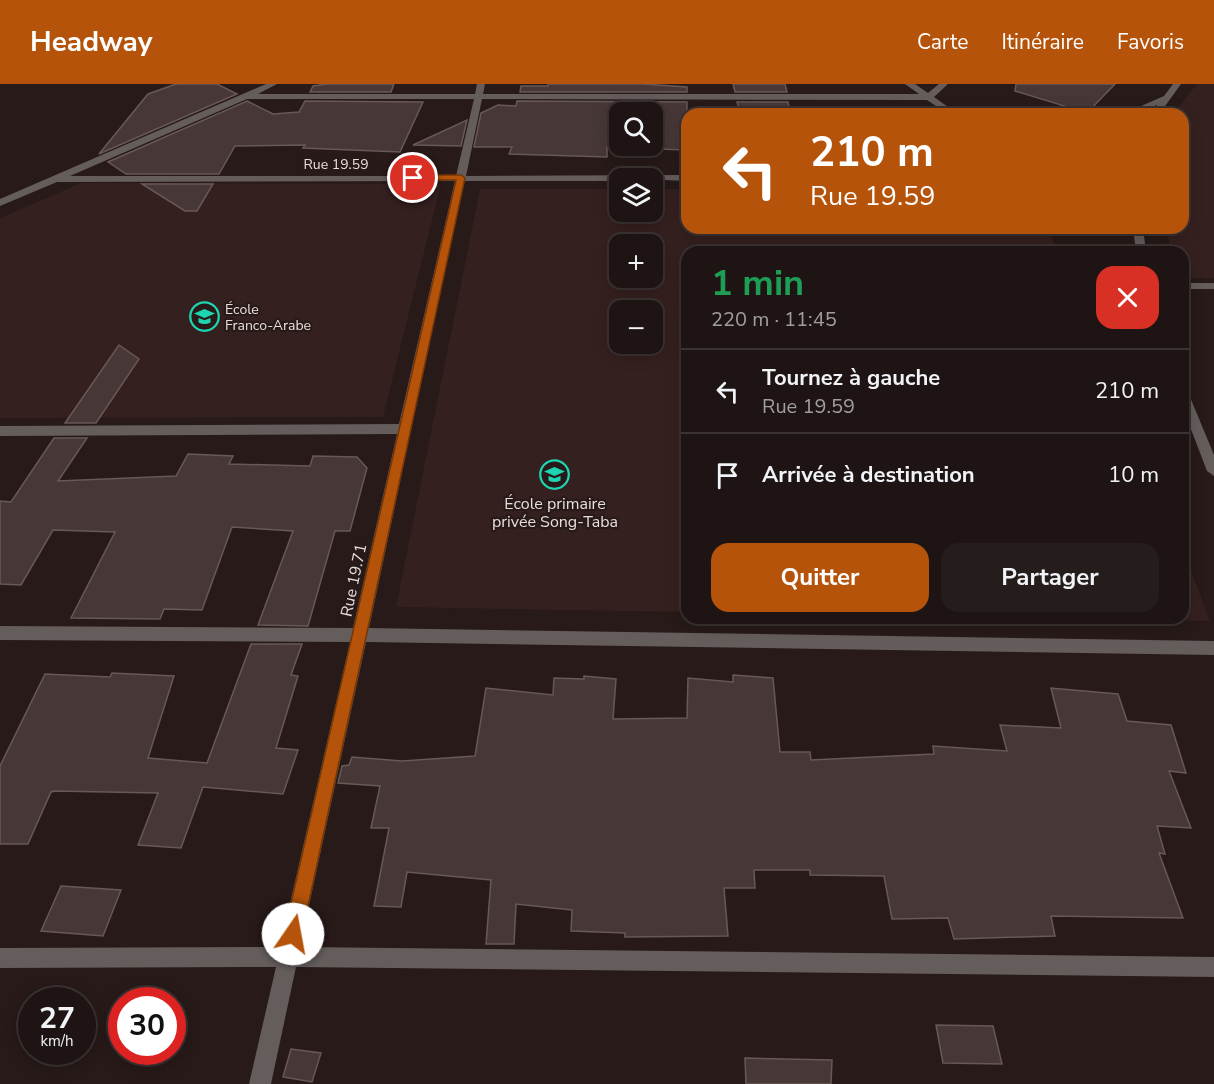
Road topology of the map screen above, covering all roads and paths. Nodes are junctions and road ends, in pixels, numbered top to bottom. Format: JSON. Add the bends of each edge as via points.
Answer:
{"nodes":[{"id":1,"x":273,"y":84,"type":"edge"},
{"id":2,"x":909,"y":84,"type":"edge"},
{"id":3,"x":944,"y":84,"type":"edge"},
{"id":4,"x":1177,"y":84,"type":"edge"},
{"id":5,"x":480,"y":90,"type":"edge"},
{"id":6,"x":246,"y":96,"type":"junction"},
{"id":7,"x":929,"y":97,"type":"junction"},
{"id":8,"x":1166,"y":98,"type":"junction"},
{"id":9,"x":945,"y":108,"type":"edge"},
{"id":10,"x":1142,"y":108,"type":"edge"},
{"id":11,"x":1158,"y":108,"type":"edge"},
{"id":12,"x":58,"y":178,"type":"junction"},
{"id":13,"x":461,"y":178,"type":"junction"},
{"id":14,"x":681,"y":178,"type":"edge"},
{"id":15,"x":0,"y":203,"type":"edge"},
{"id":16,"x":1189,"y":286,"type":"edge"},
{"id":17,"x":1214,"y":286,"type":"edge"},
{"id":18,"x":1189,"y":408,"type":"edge"},
{"id":19,"x":405,"y":429,"type":"junction"},
{"id":20,"x":0,"y":430,"type":"edge"},
{"id":21,"x":1199,"y":431,"type":"junction"},
{"id":22,"x":1214,"y":431,"type":"edge"},
{"id":23,"x":1214,"y":471,"type":"edge"},
{"id":24,"x":0,"y":633,"type":"edge"},
{"id":25,"x":360,"y":635,"type":"junction"},
{"id":26,"x":1214,"y":648,"type":"edge"},
{"id":27,"x":288,"y":957,"type":"junction"},
{"id":28,"x":0,"y":958,"type":"edge"},
{"id":29,"x":1214,"y":967,"type":"edge"},
{"id":30,"x":260,"y":1084,"type":"edge"}],
"edges":[{"from":1,"to":6,"type":"street"},
{"from":2,"to":7,"type":"street"},
{"from":3,"to":7,"type":"street"},
{"from":4,"to":8,"type":"street"},
{"from":5,"to":6,"type":"street"},
{"from":5,"to":7,"type":"street"},
{"from":5,"to":13,"type":"street","name":"Rue 19.71"},
{"from":6,"to":12,"type":"street"},
{"from":7,"to":9,"type":"street"},
{"from":8,"to":10,"type":"street"},
{"from":8,"to":11,"type":"street"},
{"from":12,"to":13,"type":"street","name":"Rue 19.59"},
{"from":12,"to":15,"type":"street"},
{"from":13,"to":14,"type":"street","name":"Rue 19.59"},
{"from":13,"to":19,"type":"street","name":"Rue 19.71"},
{"from":16,"to":17,"type":"street"},
{"from":18,"to":21,"type":"street"},
{"from":19,"to":20,"type":"street"},
{"from":19,"to":25,"type":"street","name":"Rue 19.71"},
{"from":21,"to":22,"type":"street"},
{"from":21,"to":23,"type":"street"},
{"from":24,"to":25,"type":"street"},
{"from":25,"to":26,"type":"street"},
{"from":25,"to":27,"type":"street","name":"Rue 19.71"},
{"from":27,"to":28,"type":"street"},
{"from":27,"to":29,"type":"street"},
{"from":27,"to":30,"type":"street","name":"Rue 19.71"}]}
